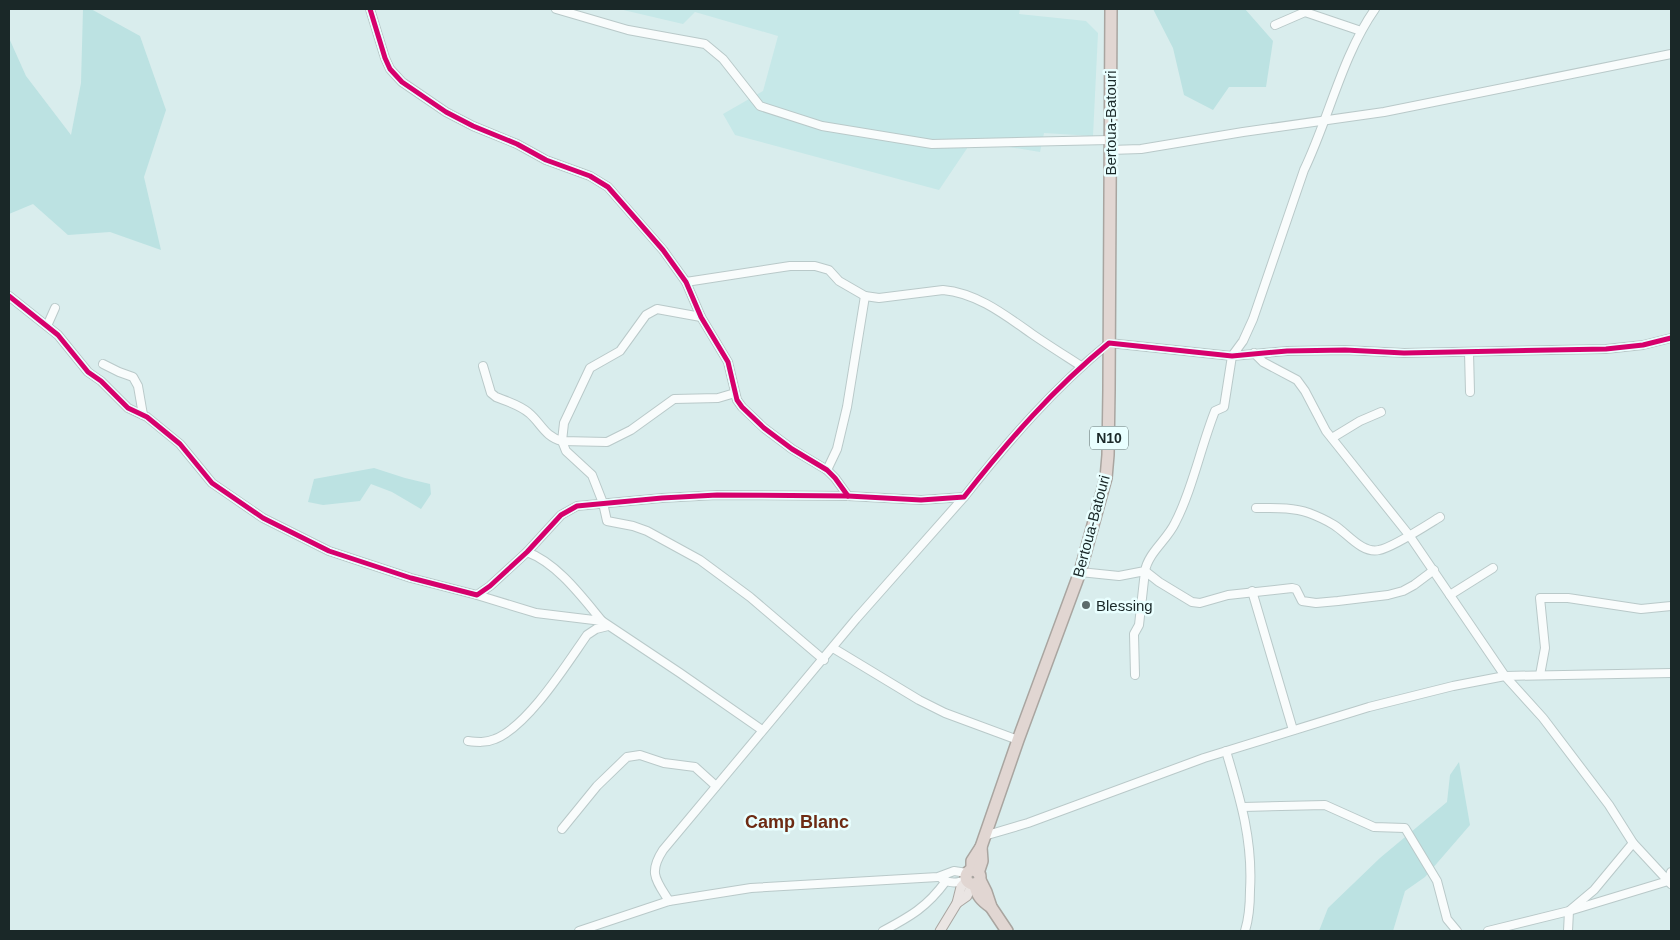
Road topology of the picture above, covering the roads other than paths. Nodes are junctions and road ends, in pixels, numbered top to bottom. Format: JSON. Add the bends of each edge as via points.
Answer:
{"nodes":[{"id":1,"x":370,"y":9,"type":"edge"},
{"id":2,"x":556,"y":9,"type":"edge"},
{"id":3,"x":1111,"y":9,"type":"edge"},
{"id":4,"x":1375,"y":9,"type":"edge"},
{"id":5,"x":1275,"y":25,"type":"dead end"},
{"id":6,"x":1362,"y":31,"type":"junction"},
{"id":7,"x":1671,"y":54,"type":"edge"},
{"id":8,"x":1326,"y":120,"type":"junction"},
{"id":9,"x":1110,"y":145,"type":"junction"},
{"id":10,"x":686,"y":282,"type":"junction"},
{"id":11,"x":9,"y":296,"type":"edge"},
{"id":12,"x":865,"y":296,"type":"junction"},
{"id":13,"x":55,"y":308,"type":"dead end"},
{"id":14,"x":701,"y":317,"type":"junction"},
{"id":15,"x":47,"y":326,"type":"junction"},
{"id":16,"x":1671,"y":338,"type":"edge"},
{"id":17,"x":1109,"y":343,"type":"junction"},
{"id":18,"x":1469,"y":352,"type":"junction"},
{"id":19,"x":1254,"y":353,"type":"junction"},
{"id":20,"x":1232,"y":356,"type":"junction"},
{"id":21,"x":103,"y":364,"type":"dead end"},
{"id":22,"x":482,"y":366,"type":"dead end"},
{"id":23,"x":1080,"y":366,"type":"junction"},
{"id":24,"x":1470,"y":392,"type":"dead end"},
{"id":25,"x":735,"y":393,"type":"junction"},
{"id":26,"x":1381,"y":412,"type":"dead end"},
{"id":27,"x":144,"y":415,"type":"junction"},
{"id":28,"x":1332,"y":438,"type":"junction"},
{"id":29,"x":562,"y":441,"type":"junction"},
{"id":30,"x":827,"y":470,"type":"junction"},
{"id":31,"x":848,"y":496,"type":"junction"},
{"id":32,"x":964,"y":497,"type":"junction"},
{"id":33,"x":603,"y":503,"type":"junction"},
{"id":34,"x":1256,"y":508,"type":"dead end"},
{"id":35,"x":1440,"y":517,"type":"dead end"},
{"id":36,"x":1409,"y":535,"type":"junction"},
{"id":37,"x":527,"y":552,"type":"junction"},
{"id":38,"x":1493,"y":568,"type":"dead end"},
{"id":39,"x":1434,"y":570,"type":"junction"},
{"id":40,"x":1144,"y":571,"type":"junction"},
{"id":41,"x":1080,"y":572,"type":"junction"},
{"id":42,"x":1252,"y":591,"type":"junction"},
{"id":43,"x":477,"y":595,"type":"junction"},
{"id":44,"x":1450,"y":595,"type":"junction"},
{"id":45,"x":1671,"y":606,"type":"edge"},
{"id":46,"x":605,"y":624,"type":"junction"},
{"id":47,"x":834,"y":648,"type":"junction"},
{"id":48,"x":824,"y":660,"type":"junction"},
{"id":49,"x":1135,"y":674,"type":"dead end"},
{"id":50,"x":1671,"y":674,"type":"edge"},
{"id":51,"x":1540,"y":675,"type":"junction"},
{"id":52,"x":1506,"y":676,"type":"junction"},
{"id":53,"x":762,"y":730,"type":"junction"},
{"id":54,"x":1294,"y":730,"type":"junction"},
{"id":55,"x":1018,"y":740,"type":"junction"},
{"id":56,"x":468,"y":741,"type":"dead end"},
{"id":57,"x":1226,"y":751,"type":"junction"},
{"id":58,"x":716,"y":786,"type":"junction"},
{"id":59,"x":1243,"y":806,"type":"junction"},
{"id":60,"x":562,"y":828,"type":"dead end"},
{"id":61,"x":982,"y":842,"type":"junction"},
{"id":62,"x":1633,"y":843,"type":"junction"},
{"id":63,"x":1671,"y":872,"type":"edge"},
{"id":64,"x":938,"y":877,"type":"junction"},
{"id":65,"x":972,"y":878,"type":"junction"},
{"id":66,"x":946,"y":881,"type":"junction"},
{"id":67,"x":1670,"y":882,"type":"edge"},
{"id":68,"x":669,"y":901,"type":"junction"},
{"id":69,"x":1569,"y":911,"type":"junction"},
{"id":70,"x":579,"y":931,"type":"edge"},
{"id":71,"x":883,"y":931,"type":"edge"},
{"id":72,"x":940,"y":931,"type":"edge"},
{"id":73,"x":1007,"y":931,"type":"edge"},
{"id":74,"x":1245,"y":931,"type":"edge"},
{"id":75,"x":1457,"y":931,"type":"edge"},
{"id":76,"x":1488,"y":931,"type":"edge"},
{"id":77,"x":1568,"y":931,"type":"edge"}],
"edges":[{"from":1,"to":10,"type":"street","via":[[385,58],[402,82],[473,126],[546,160],[590,176],[608,187]]},
{"from":2,"to":9,"type":"street","via":[[628,30],[704,44],[724,60],[760,106],[822,126],[932,144]]},
{"from":3,"to":9,"type":"highway","name":"Bertoua-Batouri","number":"N10"},
{"from":4,"to":6,"type":"street"},
{"from":5,"to":6,"type":"street","via":[[1305,12]]},
{"from":6,"to":8,"type":"street"},
{"from":7,"to":8,"type":"street","via":[[1429,104]]},
{"from":8,"to":9,"type":"street","via":[[1141,149]]},
{"from":8,"to":20,"type":"street","via":[[1293,199],[1253,319]]},
{"from":9,"to":17,"type":"highway","name":"Bertoua-Batouri","number":"N10"},
{"from":10,"to":12,"type":"street","via":[[790,266],[815,266],[829,270],[839,281]]},
{"from":10,"to":14,"type":"street"},
{"from":11,"to":15,"type":"street"},
{"from":12,"to":23,"type":"street","via":[[879,298],[954,290],[1000,312]]},
{"from":12,"to":30,"type":"street","via":[[847,407],[837,449]]},
{"from":13,"to":15,"type":"street"},
{"from":14,"to":25,"type":"street","via":[[728,362]]},
{"from":14,"to":29,"type":"street","via":[[656,309],[646,315],[620,351],[590,368],[564,424]]},
{"from":15,"to":27,"type":"street","via":[[88,372],[128,408]]},
{"from":16,"to":18,"type":"street","via":[[1606,349]]},
{"from":17,"to":20,"type":"street"},
{"from":17,"to":23,"type":"street"},
{"from":17,"to":41,"type":"highway","name":"Bertoua-Batouri","number":"N10","via":[[1108,466]]},
{"from":18,"to":19,"type":"street","via":[[1345,350]]},
{"from":18,"to":24,"type":"street"},
{"from":19,"to":20,"type":"street"},
{"from":19,"to":28,"type":"street","via":[[1263,362],[1297,380]]},
{"from":20,"to":40,"type":"street","via":[[1224,407],[1215,410],[1175,524],[1146,562]]},
{"from":21,"to":27,"type":"street","via":[[133,378],[138,386]]},
{"from":22,"to":29,"type":"street","via":[[491,393],[529,413],[547,434]]},
{"from":23,"to":32,"type":"street","via":[[1014,435]]},
{"from":25,"to":29,"type":"street","via":[[718,398],[674,399],[631,430],[607,442]]},
{"from":25,"to":30,"type":"street","via":[[742,408],[764,428]]},
{"from":26,"to":28,"type":"street"},
{"from":27,"to":43,"type":"street","via":[[180,444],[212,483],[263,518],[329,551],[410,578]]},
{"from":28,"to":36,"type":"street"},
{"from":29,"to":33,"type":"street","via":[[566,451],[592,475]]},
{"from":30,"to":31,"type":"street"},
{"from":31,"to":32,"type":"street","via":[[922,500]]},
{"from":31,"to":33,"type":"street","via":[[717,495]]},
{"from":32,"to":47,"type":"street"},
{"from":33,"to":37,"type":"street","via":[[577,506],[566,512]]},
{"from":33,"to":48,"type":"street","via":[[607,521],[647,531],[700,560],[750,597]]},
{"from":34,"to":36,"type":"street","via":[[1310,513],[1333,524],[1371,551],[1382,550]]},
{"from":35,"to":36,"type":"street"},
{"from":36,"to":39,"type":"street"},
{"from":37,"to":43,"type":"street"},
{"from":37,"to":46,"type":"street","via":[[556,570]]},
{"from":38,"to":44,"type":"street"},
{"from":39,"to":42,"type":"street","via":[[1403,591],[1338,601],[1306,603],[1299,599],[1294,588]]},
{"from":39,"to":44,"type":"street"},
{"from":40,"to":41,"type":"street","via":[[1119,576]]},
{"from":40,"to":42,"type":"street","via":[[1192,602]]},
{"from":40,"to":49,"type":"street","via":[[1139,625],[1134,634]]},
{"from":41,"to":55,"type":"highway","name":"Bertoua-Batouri","number":"N10"},
{"from":42,"to":54,"type":"street"},
{"from":43,"to":46,"type":"street","via":[[536,613]]},
{"from":44,"to":52,"type":"street"},
{"from":45,"to":51,"type":"street","via":[[1641,609],[1568,598],[1540,598],[1545,648]]},
{"from":46,"to":53,"type":"street"},
{"from":46,"to":56,"type":"street","via":[[587,635],[514,728],[493,740]]},
{"from":47,"to":48,"type":"street"},
{"from":47,"to":55,"type":"street","via":[[919,700]]},
{"from":48,"to":53,"type":"street"},
{"from":50,"to":51,"type":"street"},
{"from":51,"to":52,"type":"street"},
{"from":52,"to":54,"type":"street","via":[[1369,707]]},
{"from":52,"to":62,"type":"street","via":[[1543,718],[1609,805]]},
{"from":53,"to":58,"type":"street"},
{"from":54,"to":57,"type":"street"},
{"from":55,"to":61,"type":"highway","name":"Bertoua-Batouri","number":"N10"},
{"from":57,"to":59,"type":"street"},
{"from":57,"to":61,"type":"street","via":[[1114,790]]},
{"from":58,"to":60,"type":"street","via":[[695,767],[632,755],[597,786]]},
{"from":58,"to":68,"type":"street","via":[[663,850],[655,866],[658,883]]},
{"from":59,"to":74,"type":"street","via":[[1250,850],[1249,915]]},
{"from":59,"to":75,"type":"street","via":[[1325,805],[1374,827],[1405,828],[1437,881],[1447,918]]},
{"from":61,"to":65,"type":"highway","name":"Bertoua-Batouri","number":"N10","via":[[972,861]]},
{"from":62,"to":67,"type":"street"},
{"from":62,"to":69,"type":"street","via":[[1594,890]]},
{"from":63,"to":67,"type":"street"},
{"from":64,"to":65,"type":"street","via":[[954,871]]},
{"from":64,"to":66,"type":"street"},
{"from":64,"to":68,"type":"street","via":[[751,888]]},
{"from":65,"to":66,"type":"street","via":[[954,883]]},
{"from":65,"to":72,"type":"main road","via":[[961,887],[957,903]]},
{"from":65,"to":73,"type":"highway","via":[[978,895],[991,907]]},
{"from":66,"to":71,"type":"street","via":[[934,898],[914,915]]},
{"from":67,"to":69,"type":"street"},
{"from":68,"to":70,"type":"street"},
{"from":69,"to":76,"type":"street"},
{"from":69,"to":77,"type":"street"}]}
